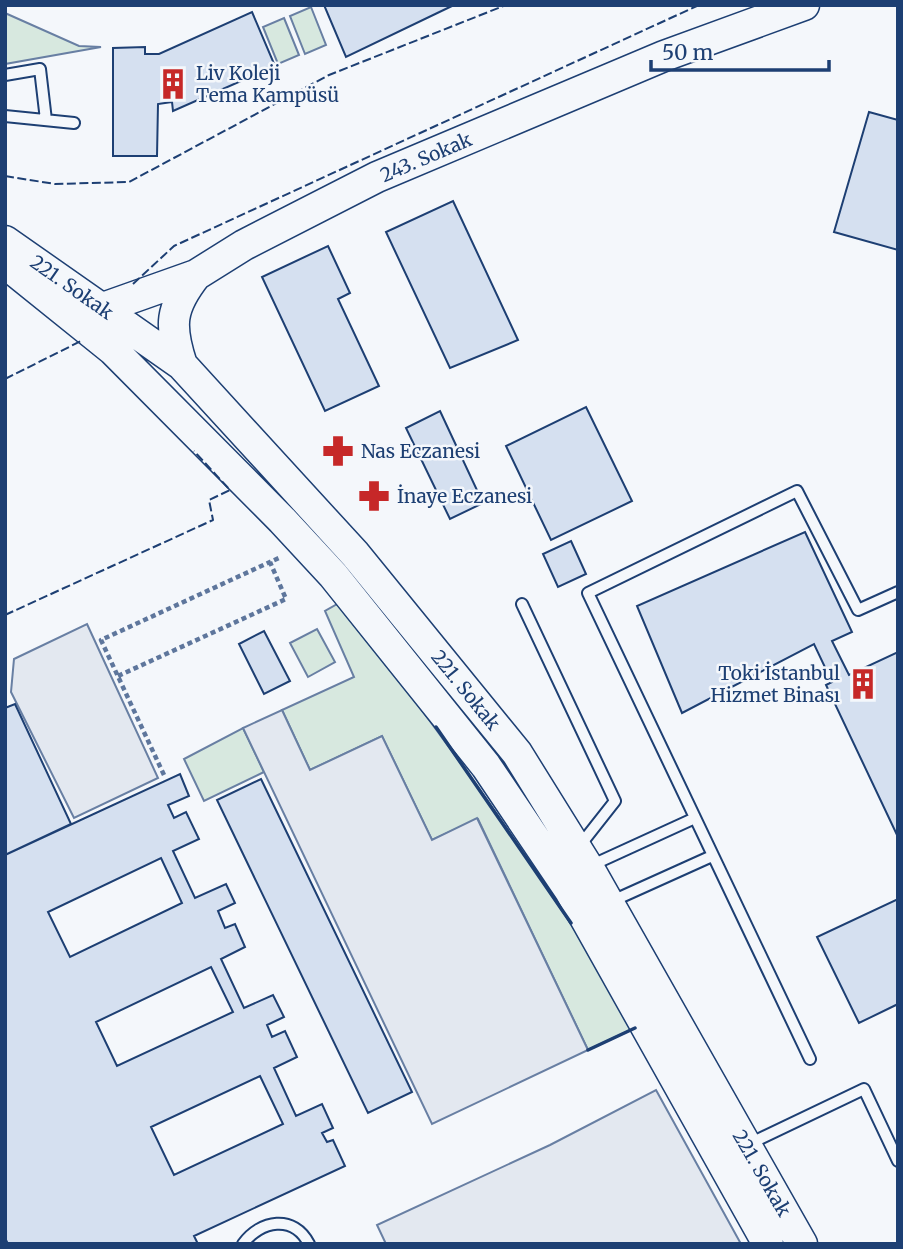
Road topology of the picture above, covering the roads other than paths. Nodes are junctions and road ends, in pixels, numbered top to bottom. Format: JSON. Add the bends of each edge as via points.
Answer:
{"nodes":[{"id":1,"x":763,"y":5,"type":"edge"},
{"id":2,"x":804,"y":5,"type":"edge"},
{"id":3,"x":664,"y":56,"type":"junction"},
{"id":4,"x":5,"y":75,"type":"edge"},
{"id":5,"x":5,"y":116,"type":"edge"},
{"id":6,"x":46,"y":120,"type":"junction"},
{"id":7,"x":74,"y":122,"type":"dead end"},
{"id":8,"x":5,"y":241,"type":"edge"},
{"id":9,"x":5,"y":263,"type":"edge"},
{"id":10,"x":196,"y":275,"type":"junction"},
{"id":11,"x":103,"y":308,"type":"junction"},
{"id":12,"x":182,"y":365,"type":"junction"},
{"id":13,"x":898,"y":592,"type":"edge"},
{"id":14,"x":522,"y":604,"type":"dead end"},
{"id":15,"x":695,"y":818,"type":"junction"},
{"id":16,"x":712,"y":856,"type":"junction"},
{"id":17,"x":582,"y":858,"type":"junction"},
{"id":18,"x":608,"y":903,"type":"junction"},
{"id":19,"x":810,"y":1059,"type":"dead end"},
{"id":20,"x":746,"y":1145,"type":"junction"},
{"id":21,"x":898,"y":1161,"type":"edge"},
{"id":22,"x":243,"y":1244,"type":"edge"},
{"id":23,"x":309,"y":1244,"type":"edge"},
{"id":24,"x":768,"y":1244,"type":"edge"},
{"id":25,"x":802,"y":1244,"type":"edge"}],
"edges":[{"from":1,"to":3,"type":"street","name":"243. Sokak"},
{"from":2,"to":3,"type":"street","name":"243. Sokak"},
{"from":3,"to":10,"type":"street","name":"243. Sokak","via":[[377,177],[244,244]]},
{"from":4,"to":6,"type":"lane","via":[[40,69]]},
{"from":5,"to":6,"type":"lane"},
{"from":6,"to":7,"type":"lane"},
{"from":8,"to":11,"type":"street","name":"221. Sokak"},
{"from":9,"to":24,"type":"street","name":"221. Sokak","via":[[113,350],[306,546],[486,766],[570,891]]},
{"from":10,"to":11,"type":"street","name":"243. Sokak"},
{"from":10,"to":12,"type":"street","name":"243. Sokak","via":[[181,293],[174,313],[173,338]]},
{"from":11,"to":12,"type":"street","name":"221. Sokak"},
{"from":12,"to":17,"type":"street","name":"221. Sokak","via":[[364,564],[517,752]]},
{"from":13,"to":15,"type":"lane","via":[[859,610],[797,491],[588,593]]},
{"from":14,"to":17,"type":"lane","via":[[615,801]]},
{"from":15,"to":16,"type":"lane"},
{"from":15,"to":17,"type":"lane"},
{"from":16,"to":18,"type":"lane"},
{"from":16,"to":19,"type":"lane"},
{"from":17,"to":18,"type":"street","name":"221. Sokak"},
{"from":18,"to":20,"type":"street","name":"221. Sokak"},
{"from":20,"to":21,"type":"lane","via":[[864,1089]]},
{"from":20,"to":25,"type":"street","name":"221. Sokak"},
{"from":22,"to":23,"type":"lane","via":[[251,1233],[273,1223],[292,1226]]}]}
